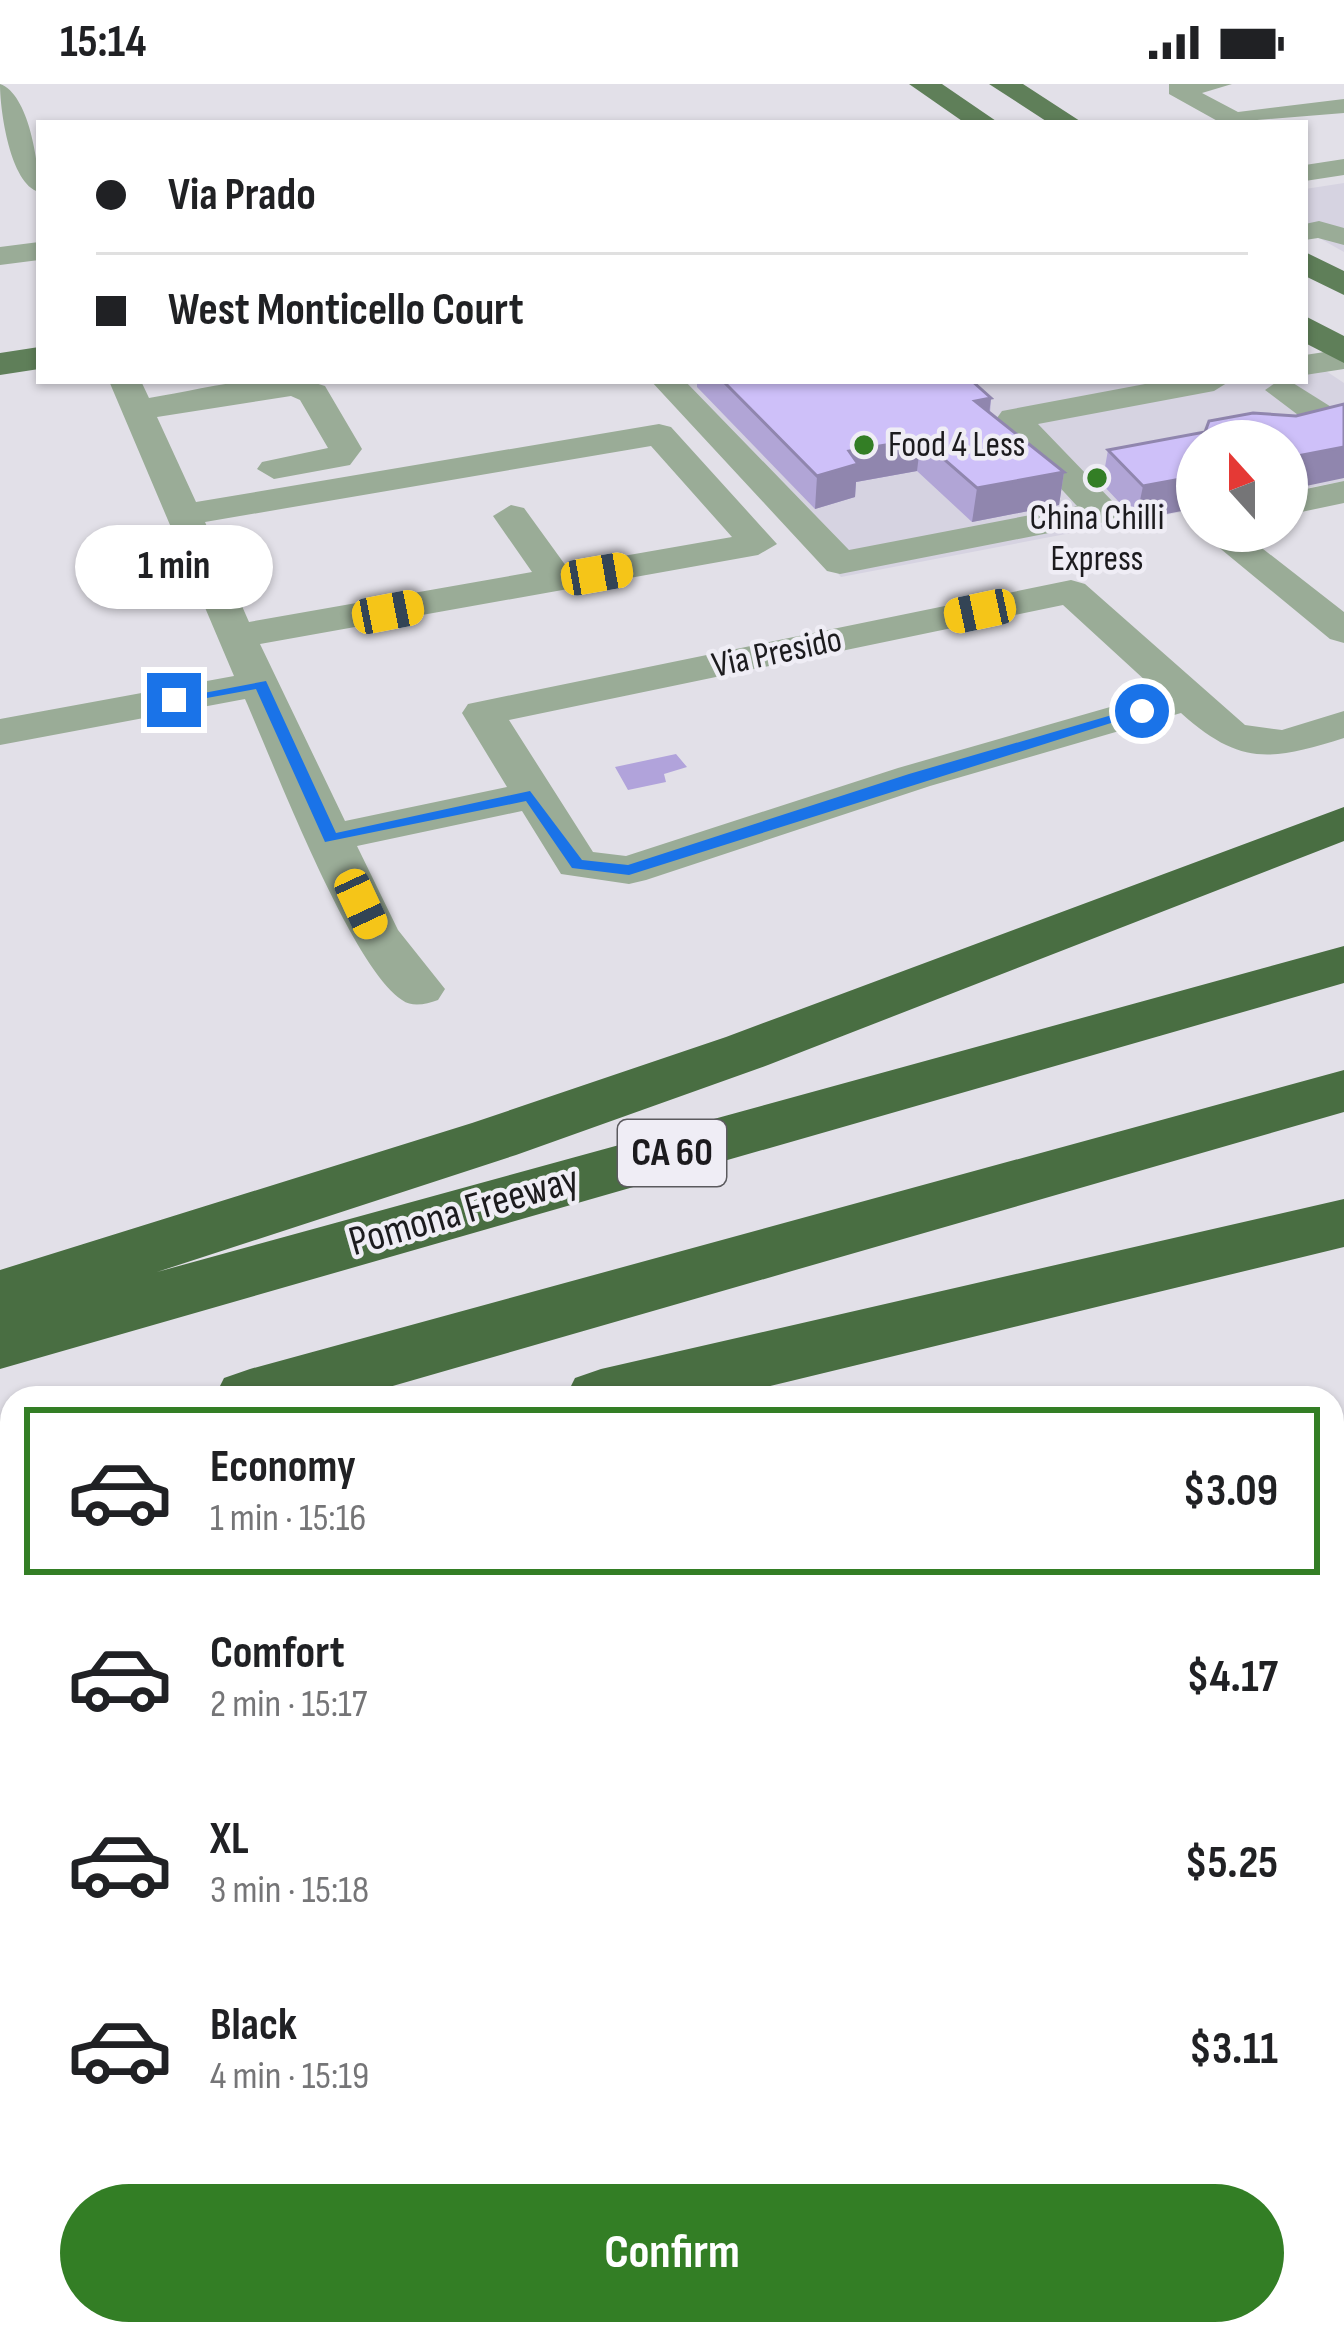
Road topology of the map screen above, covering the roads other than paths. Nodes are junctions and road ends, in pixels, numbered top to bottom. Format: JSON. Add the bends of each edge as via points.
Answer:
{"nodes":[{"id":1,"x":923,"y":84,"type":"edge"},
{"id":2,"x":1003,"y":84,"type":"edge"},
{"id":3,"x":1220,"y":84,"type":"edge"},
{"id":4,"x":0,"y":92,"type":"edge"},
{"id":5,"x":1344,"y":106,"type":"edge"},
{"id":6,"x":979,"y":118,"type":"edge"},
{"id":7,"x":1064,"y":120,"type":"edge"},
{"id":8,"x":36,"y":177,"type":"edge"},
{"id":9,"x":36,"y":250,"type":"edge"},
{"id":10,"x":0,"y":256,"type":"edge"},
{"id":11,"x":1308,"y":267,"type":"edge"},
{"id":12,"x":1344,"y":285,"type":"edge"},
{"id":13,"x":1308,"y":329,"type":"edge"},
{"id":14,"x":1344,"y":355,"type":"edge"},
{"id":15,"x":36,"y":358,"type":"edge"},
{"id":16,"x":0,"y":364,"type":"edge"},
{"id":17,"x":1308,"y":367,"type":"edge"},
{"id":18,"x":670,"y":384,"type":"edge"},
{"id":19,"x":1252,"y":386,"type":"edge"},
{"id":20,"x":978,"y":392,"type":"edge"},
{"id":21,"x":132,"y":396,"type":"edge"},
{"id":22,"x":1014,"y":418,"type":"junction"},
{"id":23,"x":1308,"y":431,"type":"edge"},
{"id":24,"x":1111,"y":467,"type":"edge"},
{"id":25,"x":1068,"y":475,"type":"junction"},
{"id":26,"x":1344,"y":492,"type":"edge"},
{"id":27,"x":1308,"y":500,"type":"edge"},
{"id":28,"x":179,"y":501,"type":"junction"},
{"id":29,"x":511,"y":516,"type":"dead end"},
{"id":30,"x":1244,"y":552,"type":"edge"},
{"id":31,"x":557,"y":581,"type":"junction"},
{"id":32,"x":1344,"y":631,"type":"edge"},
{"id":33,"x":236,"y":636,"type":"junction"},
{"id":34,"x":261,"y":684,"type":"junction"},
{"id":35,"x":1187,"y":698,"type":"junction"},
{"id":36,"x":1344,"y":724,"type":"edge"},
{"id":37,"x":0,"y":732,"type":"edge"},
{"id":38,"x":530,"y":796,"type":"junction"},
{"id":39,"x":1344,"y":823,"type":"edge"},
{"id":40,"x":331,"y":838,"type":"junction"},
{"id":41,"x":1344,"y":964,"type":"edge"},
{"id":42,"x":420,"y":989,"type":"dead end"},
{"id":43,"x":1344,"y":1091,"type":"edge"},
{"id":44,"x":1344,"y":1223,"type":"edge"},
{"id":45,"x":0,"y":1296,"type":"edge"},
{"id":46,"x":0,"y":1342,"type":"edge"},
{"id":47,"x":293,"y":1386,"type":"edge"},
{"id":48,"x":652,"y":1386,"type":"edge"}],
"edges":[{"from":1,"to":6,"type":"main road"},
{"from":2,"to":7,"type":"main road"},
{"from":3,"to":5,"type":"street","via":[[1177,89],[1234,120]]},
{"from":4,"to":8,"type":"street"},
{"from":9,"to":10,"type":"street"},
{"from":11,"to":12,"type":"main road"},
{"from":13,"to":14,"type":"main road"},
{"from":14,"to":17,"type":"street"},
{"from":15,"to":16,"type":"main road"},
{"from":18,"to":25,"type":"street","via":[[840,563],[1102,512]]},
{"from":19,"to":22,"type":"street"},
{"from":19,"to":23,"type":"street","via":[[1336,425]]},
{"from":20,"to":22,"type":"street"},
{"from":21,"to":28,"type":"street"},
{"from":21,"to":28,"type":"street","via":[[293,386],[313,393],[345,449],[338,458]]},
{"from":22,"to":25,"type":"street"},
{"from":24,"to":25,"type":"street"},
{"from":26,"to":27,"type":"street"},
{"from":28,"to":31,"type":"street","via":[[659,434],[758,544]]},
{"from":28,"to":33,"type":"street"},
{"from":29,"to":31,"type":"street"},
{"from":30,"to":32,"type":"street"},
{"from":31,"to":33,"type":"street"},
{"from":33,"to":34,"type":"street"},
{"from":34,"to":37,"type":"street"},
{"from":34,"to":40,"type":"street"},
{"from":35,"to":36,"type":"street","via":[[1232,736],[1284,743]]},
{"from":35,"to":38,"type":"street","via":[[629,870],[577,864]]},
{"from":35,"to":38,"type":"street","name":"Via Presido","via":[[1071,592],[483,713]]},
{"from":38,"to":40,"type":"street"},
{"from":39,"to":45,"type":"highway","via":[[747,1051]]},
{"from":40,"to":42,"type":"street","via":[[376,936]]},
{"from":41,"to":46,"type":"highway","name":"Pomona Freeway","number":"CA 60"},
{"from":43,"to":47,"type":"highway"},
{"from":44,"to":48,"type":"highway"}]}
